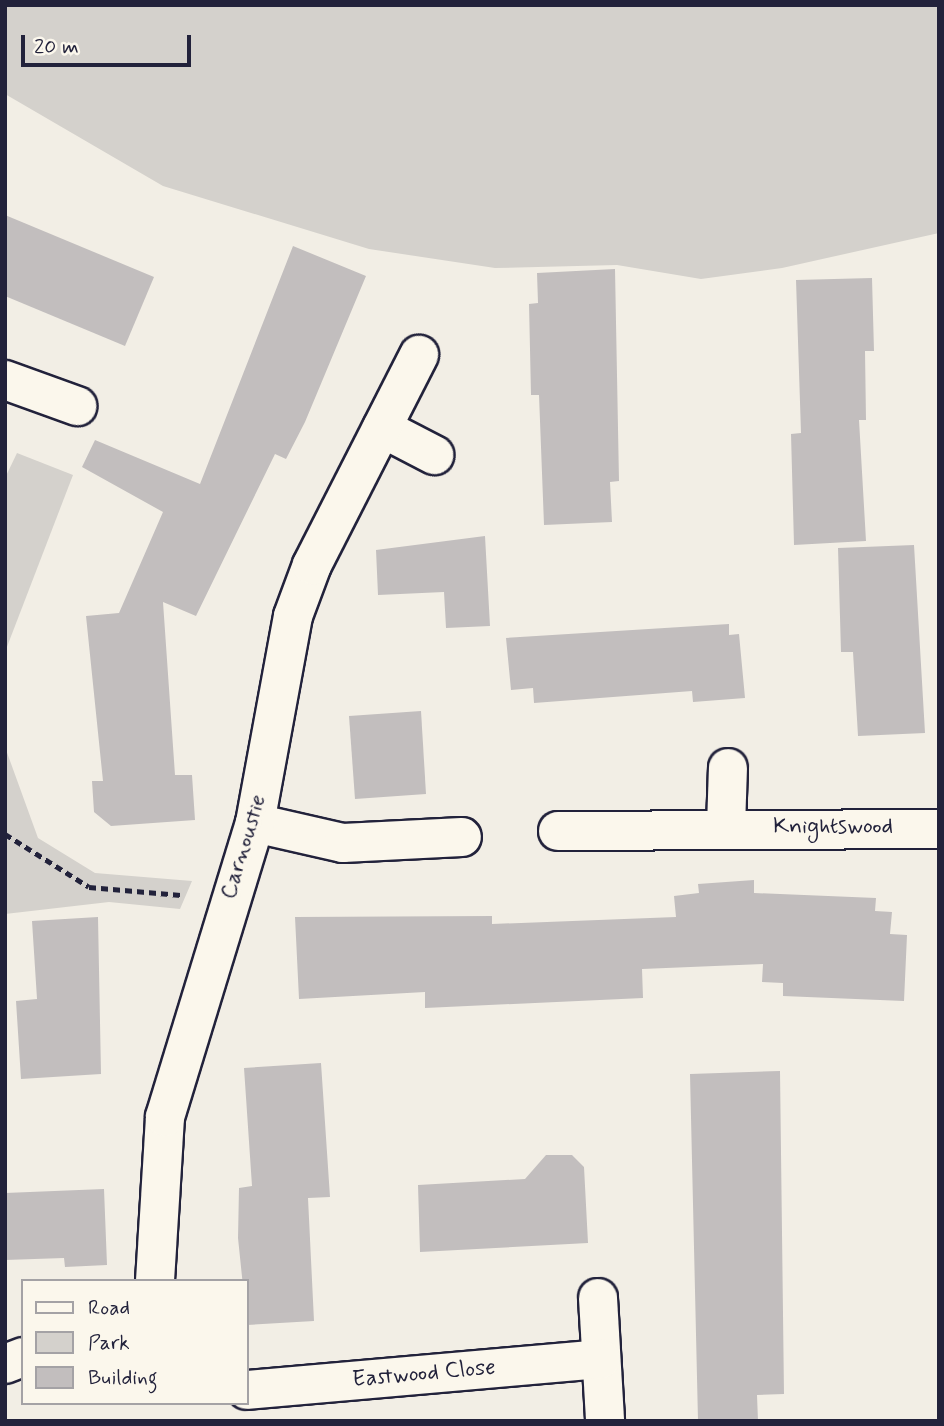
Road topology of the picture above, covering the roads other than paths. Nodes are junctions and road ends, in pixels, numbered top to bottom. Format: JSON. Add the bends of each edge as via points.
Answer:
{"nodes":[{"id":1,"x":419,"y":355,"type":"dead end"},
{"id":2,"x":5,"y":380,"type":"edge"},
{"id":3,"x":77,"y":406,"type":"dead end"},
{"id":4,"x":382,"y":428,"type":"junction"},
{"id":5,"x":434,"y":455,"type":"dead end"},
{"id":6,"x":728,"y":768,"type":"dead end"},
{"id":7,"x":255,"y":823,"type":"junction"},
{"id":8,"x":726,"y":827,"type":"junction"},
{"id":9,"x":939,"y":829,"type":"edge"},
{"id":10,"x":558,"y":831,"type":"dead end"},
{"id":11,"x":462,"y":837,"type":"dead end"},
{"id":12,"x":155,"y":1279,"type":"edge"},
{"id":13,"x":598,"y":1298,"type":"dead end"},
{"id":14,"x":601,"y":1359,"type":"junction"},
{"id":15,"x":248,"y":1390,"type":"edge"},
{"id":16,"x":605,"y":1421,"type":"edge"}],
"edges":[{"from":1,"to":4,"type":"street","name":"Carnoustie"},
{"from":2,"to":3,"type":"street"},
{"from":4,"to":5,"type":"street"},
{"from":4,"to":7,"type":"street","name":"Carnoustie","via":[[312,565],[293,616]]},
{"from":6,"to":8,"type":"street"},
{"from":7,"to":11,"type":"street","via":[[343,843]]},
{"from":7,"to":12,"type":"street","name":"Carnoustie","via":[[165,1117]]},
{"from":8,"to":9,"type":"street","name":"Knightswood"},
{"from":8,"to":10,"type":"street","name":"Knightswood"},
{"from":13,"to":14,"type":"street"},
{"from":14,"to":15,"type":"street","name":"Eastwood Close"},
{"from":14,"to":16,"type":"street"}]}
